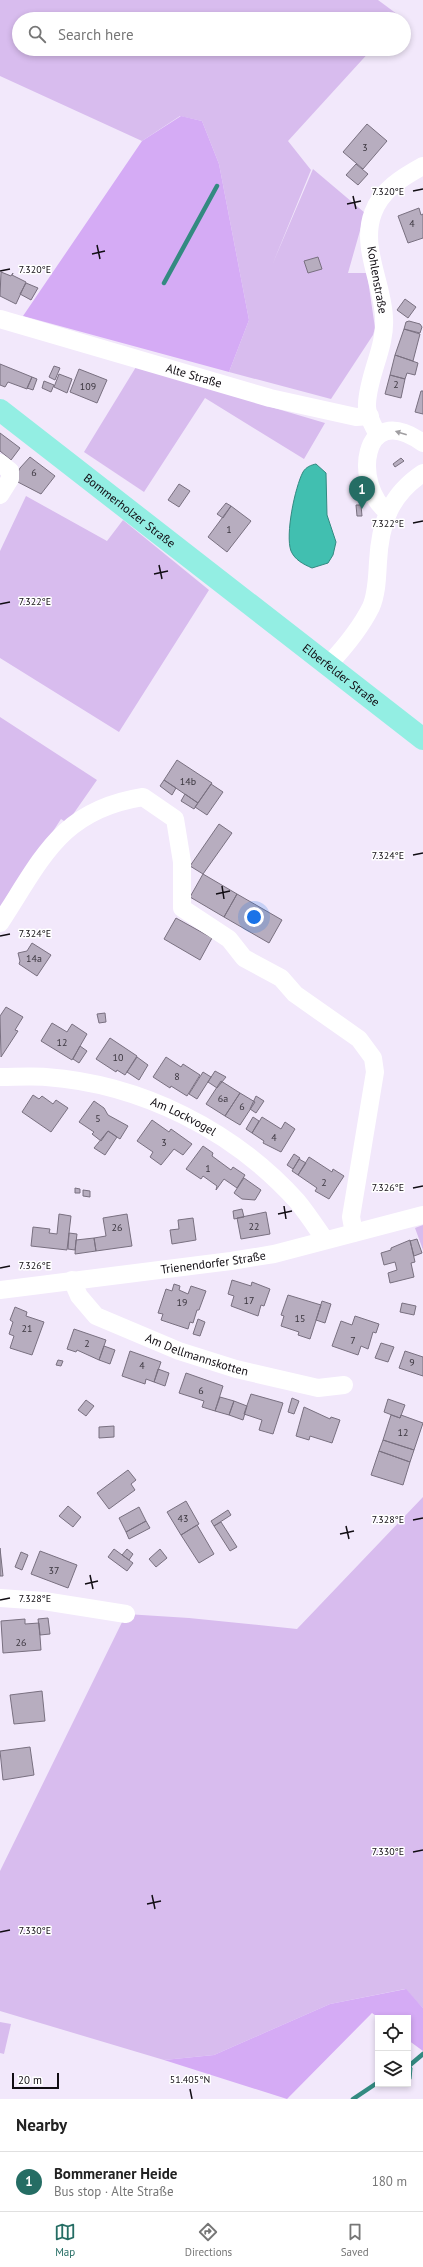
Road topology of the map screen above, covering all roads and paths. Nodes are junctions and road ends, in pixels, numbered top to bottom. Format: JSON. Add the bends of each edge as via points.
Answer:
{"nodes":[{"id":1,"x":423,"y":166,"type":"edge"},
{"id":2,"x":0,"y":319,"type":"edge"},
{"id":3,"x":0,"y":410,"type":"edge"},
{"id":4,"x":370,"y":416,"type":"junction"},
{"id":5,"x":378,"y":436,"type":"junction"},
{"id":6,"x":423,"y":444,"type":"edge"},
{"id":7,"x":0,"y":463,"type":"edge"},
{"id":8,"x":423,"y":473,"type":"edge"},
{"id":9,"x":0,"y":495,"type":"edge"},
{"id":10,"x":388,"y":512,"type":"junction"},
{"id":11,"x":260,"y":611,"type":"joint"},
{"id":12,"x":329,"y":664,"type":"junction"},
{"id":13,"x":423,"y":738,"type":"edge"},
{"id":14,"x":0,"y":923,"type":"edge"},
{"id":15,"x":0,"y":1078,"type":"edge"},
{"id":16,"x":423,"y":1215,"type":"edge"},
{"id":17,"x":354,"y":1233,"type":"junction"},
{"id":18,"x":325,"y":1240,"type":"junction"},
{"id":19,"x":72,"y":1280,"type":"junction"},
{"id":20,"x":0,"y":1290,"type":"edge"},
{"id":21,"x":344,"y":1385,"type":"dead end"},
{"id":22,"x":0,"y":1598,"type":"edge"},
{"id":23,"x":126,"y":1614,"type":"dead end"}],
"edges":[{"from":1,"to":4,"type":"street","name":"Kohlenstraße","via":[[389,189],[376,206],[370,222],[370,244],[384,317],[382,338],[366,405]]},
{"from":2,"to":4,"type":"street","name":"Alte Straße","via":[[270,398],[356,417]]},
{"from":3,"to":11,"type":"main road","name":"Bommerholzer Straße"},
{"from":4,"to":5,"type":"street"},
{"from":6,"to":5,"type":"street","one_way":true,"via":[[398,431],[385,432]]},
{"from":5,"to":10,"type":"street","via":[[369,449],[366,465],[374,497],[379,506]]},
{"from":7,"to":9,"type":"street","via":[[10,471],[10,479]]},
{"from":8,"to":10,"type":"street","via":[[405,487],[391,504]]},
{"from":10,"to":12,"type":"street","via":[[378,555],[377,586],[371,607]]},
{"from":11,"to":12,"type":"main road","name":"Elberfelder Straße"},
{"from":12,"to":13,"type":"main road","name":"Elberfelder Straße"},
{"from":14,"to":17,"type":"street","via":[[54,840],[69,826],[117,801],[143,797],[175,819],[182,862],[182,908],[229,939],[244,958],[281,978],[294,994],[359,1039],[373,1058],[375,1072],[351,1218]]},
{"from":15,"to":18,"type":"street","name":"Am Lockvogel","via":[[45,1077],[102,1086],[148,1099],[184,1116],[226,1140],[267,1172],[298,1202]]},
{"from":16,"to":17,"type":"street","name":"Trienendorfer Straße"},
{"from":17,"to":18,"type":"street","name":"Trienendorfer Straße"},
{"from":18,"to":19,"type":"street","name":"Trienendorfer Straße","via":[[274,1254],[231,1261]]},
{"from":19,"to":20,"type":"street","name":"Trienendorfer Straße"},
{"from":19,"to":21,"type":"street","name":"Am Dellmannskotten","via":[[79,1296],[96,1316],[173,1348],[236,1369],[318,1388]]},
{"from":22,"to":23,"type":"street","via":[[44,1601]]}]}
